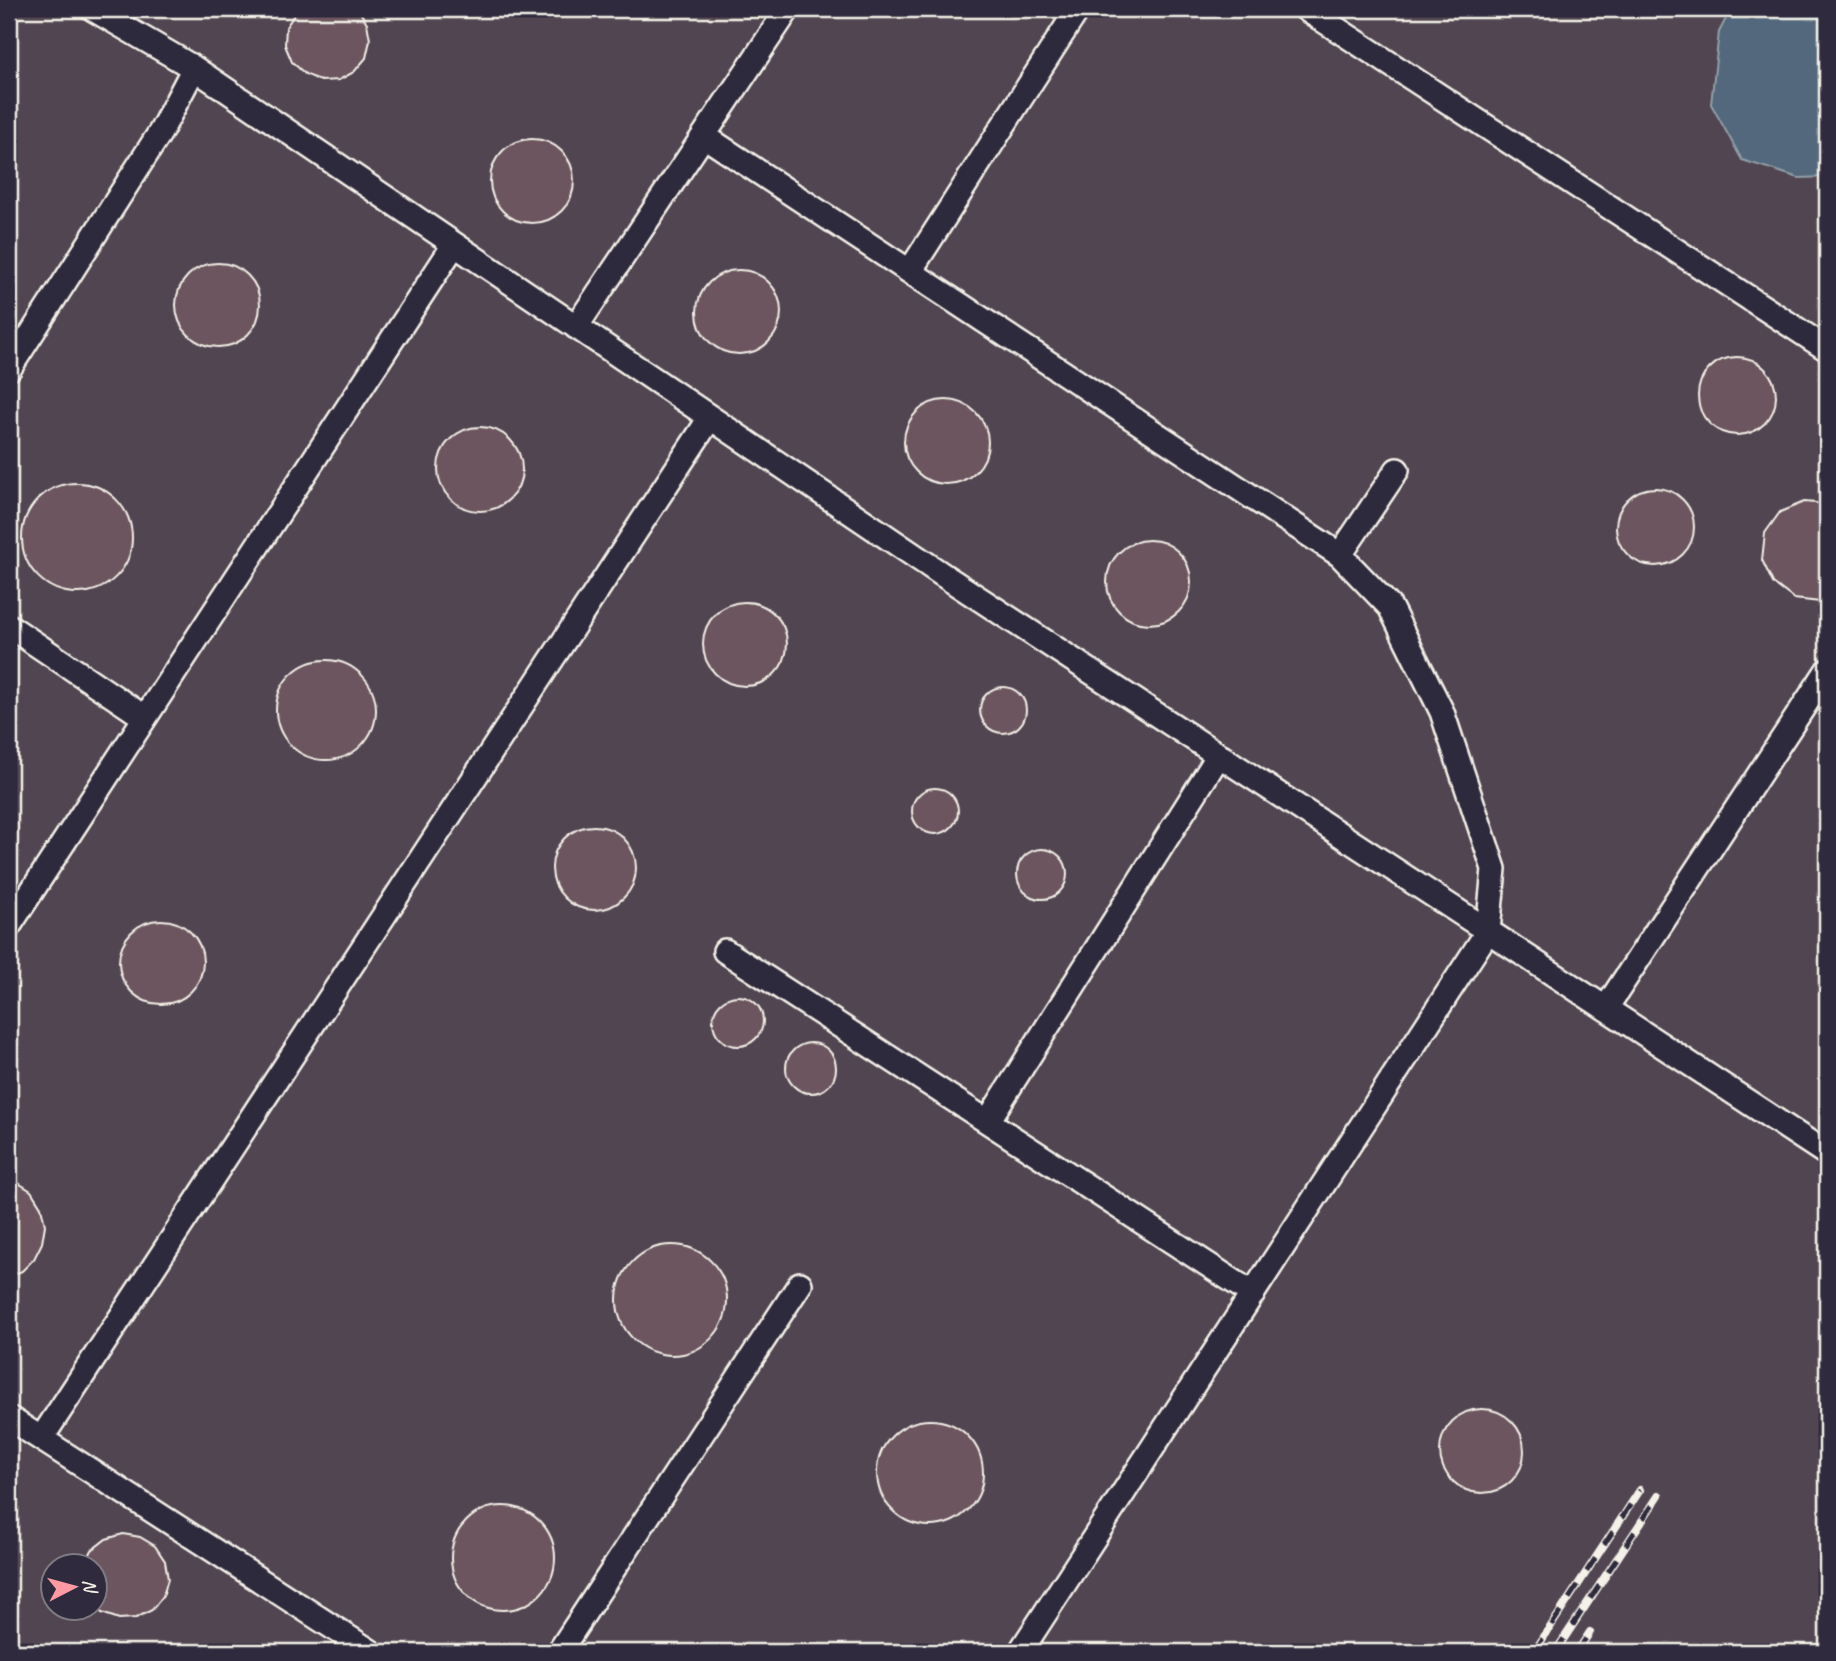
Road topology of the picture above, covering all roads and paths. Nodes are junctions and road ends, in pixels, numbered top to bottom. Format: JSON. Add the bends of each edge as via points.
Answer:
{"nodes":[{"id":1,"x":93,"y":9,"type":"edge"},
{"id":2,"x":788,"y":9,"type":"edge"},
{"id":3,"x":1077,"y":9,"type":"edge"},
{"id":4,"x":1306,"y":9,"type":"edge"},
{"id":5,"x":194,"y":68,"type":"junction"},
{"id":6,"x":704,"y":136,"type":"junction"},
{"id":7,"x":454,"y":245,"type":"junction"},
{"id":8,"x":910,"y":271,"type":"junction"},
{"id":9,"x":576,"y":327,"type":"junction"},
{"id":10,"x":1827,"y":349,"type":"edge"},
{"id":11,"x":9,"y":369,"type":"edge"},
{"id":12,"x":710,"y":418,"type":"junction"},
{"id":13,"x":1397,"y":470,"type":"dead end"},
{"id":14,"x":1340,"y":555,"type":"junction"},
{"id":15,"x":9,"y":626,"type":"edge"},
{"id":16,"x":1827,"y":671,"type":"edge"},
{"id":17,"x":144,"y":717,"type":"junction"},
{"id":18,"x":1219,"y":755,"type":"junction"},
{"id":19,"x":9,"y":926,"type":"edge"},
{"id":20,"x":1488,"y":931,"type":"junction"},
{"id":21,"x":725,"y":950,"type":"dead end"},
{"id":22,"x":1606,"y":1008,"type":"junction"},
{"id":23,"x":988,"y":1121,"type":"junction"},
{"id":24,"x":1827,"y":1154,"type":"edge"},
{"id":25,"x":800,"y":1284,"type":"dead end"},
{"id":26,"x":1253,"y":1294,"type":"junction"},
{"id":27,"x":9,"y":1418,"type":"edge"},
{"id":28,"x":41,"y":1439,"type":"junction"},
{"id":29,"x":371,"y":1652,"type":"edge"},
{"id":30,"x":559,"y":1652,"type":"edge"},
{"id":31,"x":1020,"y":1652,"type":"edge"}],
"edges":[{"from":1,"to":5,"type":"lane"},
{"from":2,"to":6,"type":"lane"},
{"from":3,"to":8,"type":"lane"},
{"from":4,"to":10,"type":"lane"},
{"from":5,"to":7,"type":"lane"},
{"from":5,"to":11,"type":"lane","via":[[161,131]]},
{"from":6,"to":8,"type":"lane"},
{"from":6,"to":9,"type":"lane"},
{"from":7,"to":9,"type":"lane"},
{"from":7,"to":17,"type":"lane"},
{"from":8,"to":14,"type":"lane"},
{"from":9,"to":12,"type":"lane"},
{"from":12,"to":18,"type":"lane"},
{"from":12,"to":28,"type":"lane"},
{"from":13,"to":14,"type":"lane"},
{"from":14,"to":20,"type":"lane","via":[[1390,607],[1442,712],[1494,869]]},
{"from":15,"to":17,"type":"lane"},
{"from":16,"to":22,"type":"lane"},
{"from":17,"to":19,"type":"lane"},
{"from":18,"to":20,"type":"lane"},
{"from":18,"to":23,"type":"lane"},
{"from":20,"to":22,"type":"lane"},
{"from":20,"to":26,"type":"lane"},
{"from":21,"to":23,"type":"lane"},
{"from":22,"to":24,"type":"lane"},
{"from":23,"to":26,"type":"lane"},
{"from":25,"to":30,"type":"lane"},
{"from":26,"to":31,"type":"lane"},
{"from":27,"to":28,"type":"lane"},
{"from":28,"to":29,"type":"lane"}]}
